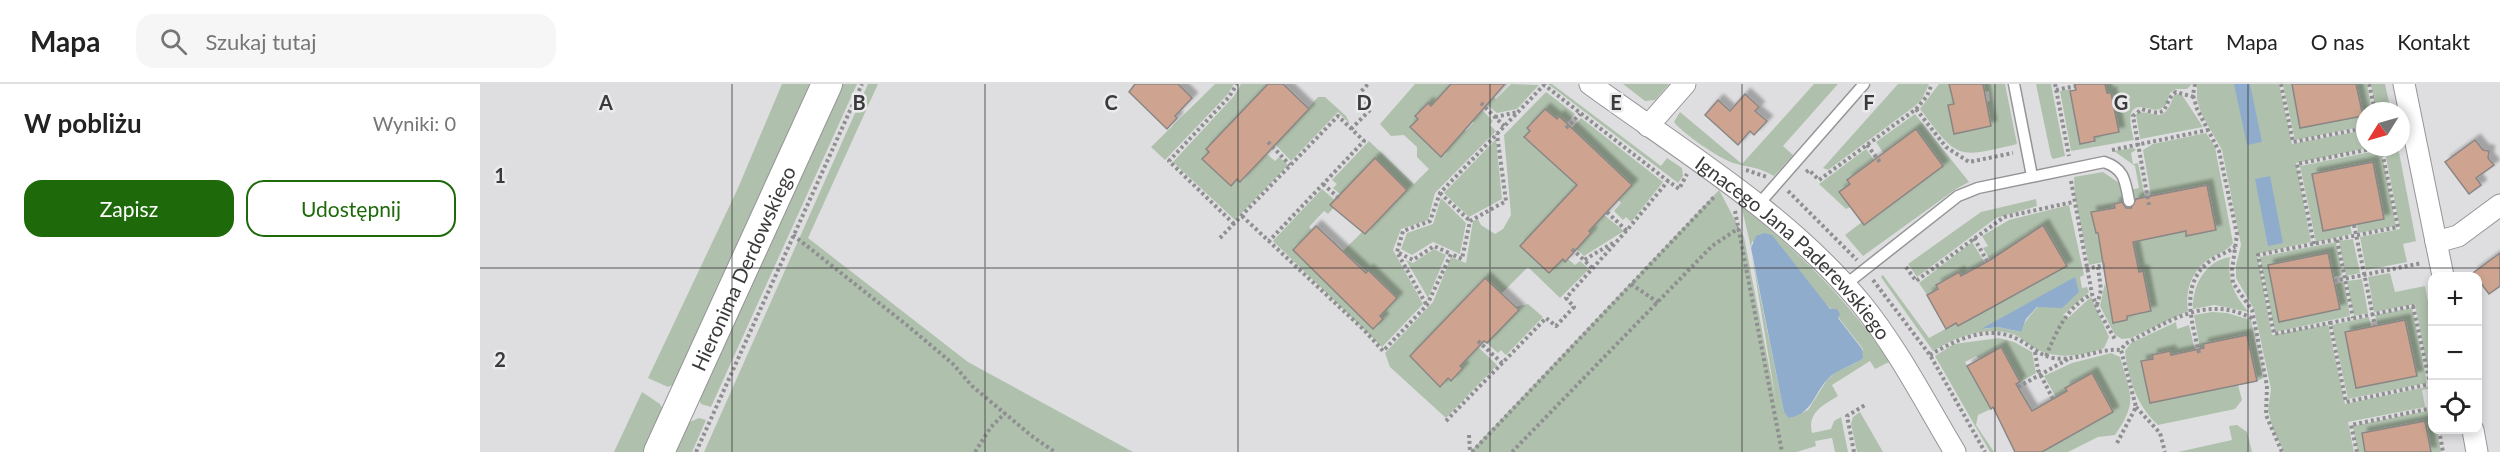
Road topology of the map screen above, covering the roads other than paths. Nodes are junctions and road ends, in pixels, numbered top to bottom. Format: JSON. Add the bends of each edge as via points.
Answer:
{"nodes":[{"id":1,"x":827,"y":84,"type":"edge"},
{"id":2,"x":1590,"y":84,"type":"edge"},
{"id":3,"x":1685,"y":84,"type":"edge"},
{"id":4,"x":1864,"y":84,"type":"edge"},
{"id":5,"x":2014,"y":84,"type":"edge"},
{"id":6,"x":2404,"y":84,"type":"edge"},
{"id":7,"x":1648,"y":126,"type":"junction"},
{"id":8,"x":2032,"y":176,"type":"junction"},
{"id":9,"x":2129,"y":201,"type":"dead end"},
{"id":10,"x":2500,"y":205,"type":"edge"},
{"id":11,"x":1758,"y":206,"type":"junction"},
{"id":12,"x":2436,"y":242,"type":"junction"},
{"id":13,"x":2442,"y":272,"type":"edge"},
{"id":14,"x":1845,"y":285,"type":"junction"},
{"id":15,"x":2474,"y":434,"type":"edge"},
{"id":16,"x":659,"y":452,"type":"edge"},
{"id":17,"x":1955,"y":452,"type":"edge"},
{"id":18,"x":2477,"y":452,"type":"edge"}],
"edges":[{"from":1,"to":16,"type":"main road","name":"Hieronima Derdowskiego"},
{"from":2,"to":7,"type":"street","name":"Ignacego Jana Paderewskiego"},
{"from":3,"to":7,"type":"street"},
{"from":4,"to":11,"type":"lane"},
{"from":5,"to":8,"type":"lane"},
{"from":6,"to":12,"type":"street"},
{"from":7,"to":11,"type":"street","name":"Ignacego Jana Paderewskiego"},
{"from":8,"to":9,"type":"lane","via":[[2104,162],[2124,173]]},
{"from":8,"to":14,"type":"lane","via":[[1958,196]]},
{"from":10,"to":12,"type":"street","via":[[2458,236]]},
{"from":11,"to":14,"type":"street","name":"Ignacego Jana Paderewskiego"},
{"from":12,"to":13,"type":"street"},
{"from":14,"to":17,"type":"street","name":"Ignacego Jana Paderewskiego","via":[[1880,330]]},
{"from":15,"to":18,"type":"street"}]}
